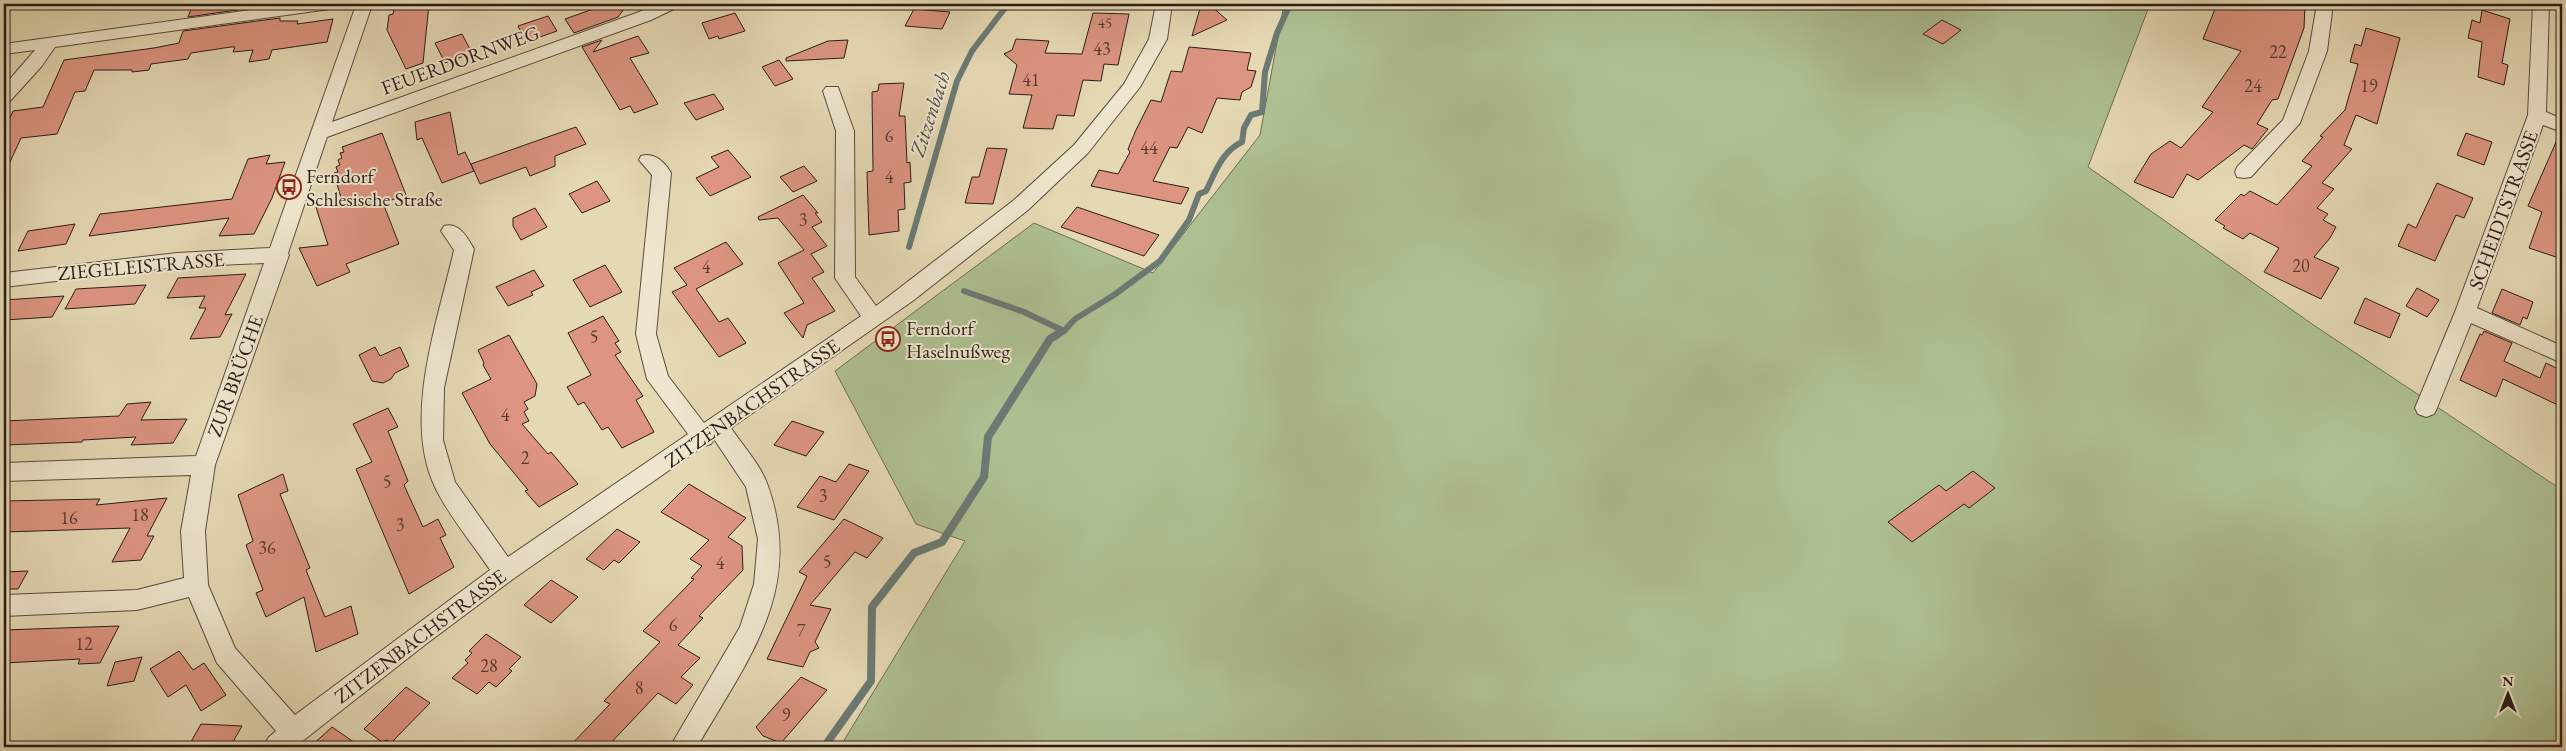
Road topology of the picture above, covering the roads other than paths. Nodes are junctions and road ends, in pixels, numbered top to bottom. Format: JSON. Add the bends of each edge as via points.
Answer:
{"nodes":[{"id":1,"x":330,"y":4,"type":"edge"},
{"id":2,"x":362,"y":4,"type":"edge"},
{"id":3,"x":670,"y":4,"type":"edge"},
{"id":4,"x":1164,"y":4,"type":"edge"},
{"id":5,"x":2325,"y":4,"type":"edge"},
{"id":6,"x":2541,"y":4,"type":"edge"},
{"id":7,"x":48,"y":43,"type":"junction"},
{"id":8,"x":4,"y":49,"type":"edge"},
{"id":9,"x":832,"y":91,"type":"dead end"},
{"id":10,"x":4,"y":97,"type":"edge"},
{"id":11,"x":2537,"y":115,"type":"junction"},
{"id":12,"x":2562,"y":126,"type":"edge"},
{"id":13,"x":320,"y":133,"type":"junction"},
{"id":14,"x":648,"y":160,"type":"dead end"},
{"id":15,"x":2244,"y":172,"type":"dead end"},
{"id":16,"x":451,"y":231,"type":"dead end"},
{"id":17,"x":279,"y":255,"type":"junction"},
{"id":18,"x":4,"y":280,"type":"edge"},
{"id":19,"x":2465,"y":312,"type":"junction"},
{"id":20,"x":874,"y":318,"type":"junction"},
{"id":21,"x":2562,"y":355,"type":"edge"},
{"id":22,"x":2426,"y":408,"type":"dead end"},
{"id":23,"x":710,"y":432,"type":"junction"},
{"id":24,"x":204,"y":465,"type":"junction"},
{"id":25,"x":4,"y":472,"type":"edge"},
{"id":26,"x":505,"y":572,"type":"junction"},
{"id":27,"x":196,"y":585,"type":"junction"},
{"id":28,"x":4,"y":606,"type":"edge"},
{"id":29,"x":285,"y":740,"type":"edge"},
{"id":30,"x":683,"y":747,"type":"edge"}],
"edges":[{"from":1,"to":7,"type":"street"},
{"from":2,"to":13,"type":"street","name":"ZUR BRÜCHE"},
{"from":3,"to":13,"type":"street","name":"FEUERDORNWEG","via":[[645,16]]},
{"from":4,"to":20,"type":"street","name":"ZITZENBACHSTRASSE","via":[[1158,39],[1131,87],[1081,149],[1021,205]]},
{"from":5,"to":15,"type":"street","via":[[2318,51],[2291,123]]},
{"from":6,"to":11,"type":"street","name":"SCHEIDTSTRASSE"},
{"from":7,"to":8,"type":"street"},
{"from":7,"to":10,"type":"street","via":[[35,63]]},
{"from":9,"to":20,"type":"street","via":[[845,131],[845,278]]},
{"from":11,"to":12,"type":"street"},
{"from":11,"to":19,"type":"street","name":"SCHEIDTSTRASSE"},
{"from":13,"to":17,"type":"street","name":"ZUR BRÜCHE"},
{"from":14,"to":23,"type":"street","via":[[662,173],[646,334],[658,380]]},
{"from":16,"to":26,"type":"street","via":[[464,249],[433,388],[432,440],[445,485]]},
{"from":17,"to":18,"type":"street","name":"ZIEGELEISTRASSE","via":[[177,260]]},
{"from":17,"to":24,"type":"street","name":"ZUR BRÜCHE"},
{"from":19,"to":21,"type":"street"},
{"from":19,"to":22,"type":"street","name":"SCHEIDTSTRASSE"},
{"from":20,"to":23,"type":"street","name":"ZITZENBACHSTRASSE"},
{"from":23,"to":26,"type":"street","name":"ZITZENBACHSTRASSE"},
{"from":23,"to":30,"type":"street","via":[[757,486],[770,539],[766,584],[751,631]]},
{"from":24,"to":25,"type":"street"},
{"from":24,"to":27,"type":"street","name":"ZUR BRÜCHE","via":[[193,531]]},
{"from":26,"to":29,"type":"street","name":"ZITZENBACHSTRASSE"},
{"from":27,"to":28,"type":"street","via":[[137,600]]},
{"from":27,"to":29,"type":"street","name":"ZUR BRÜCHE","via":[[226,655]]}]}
